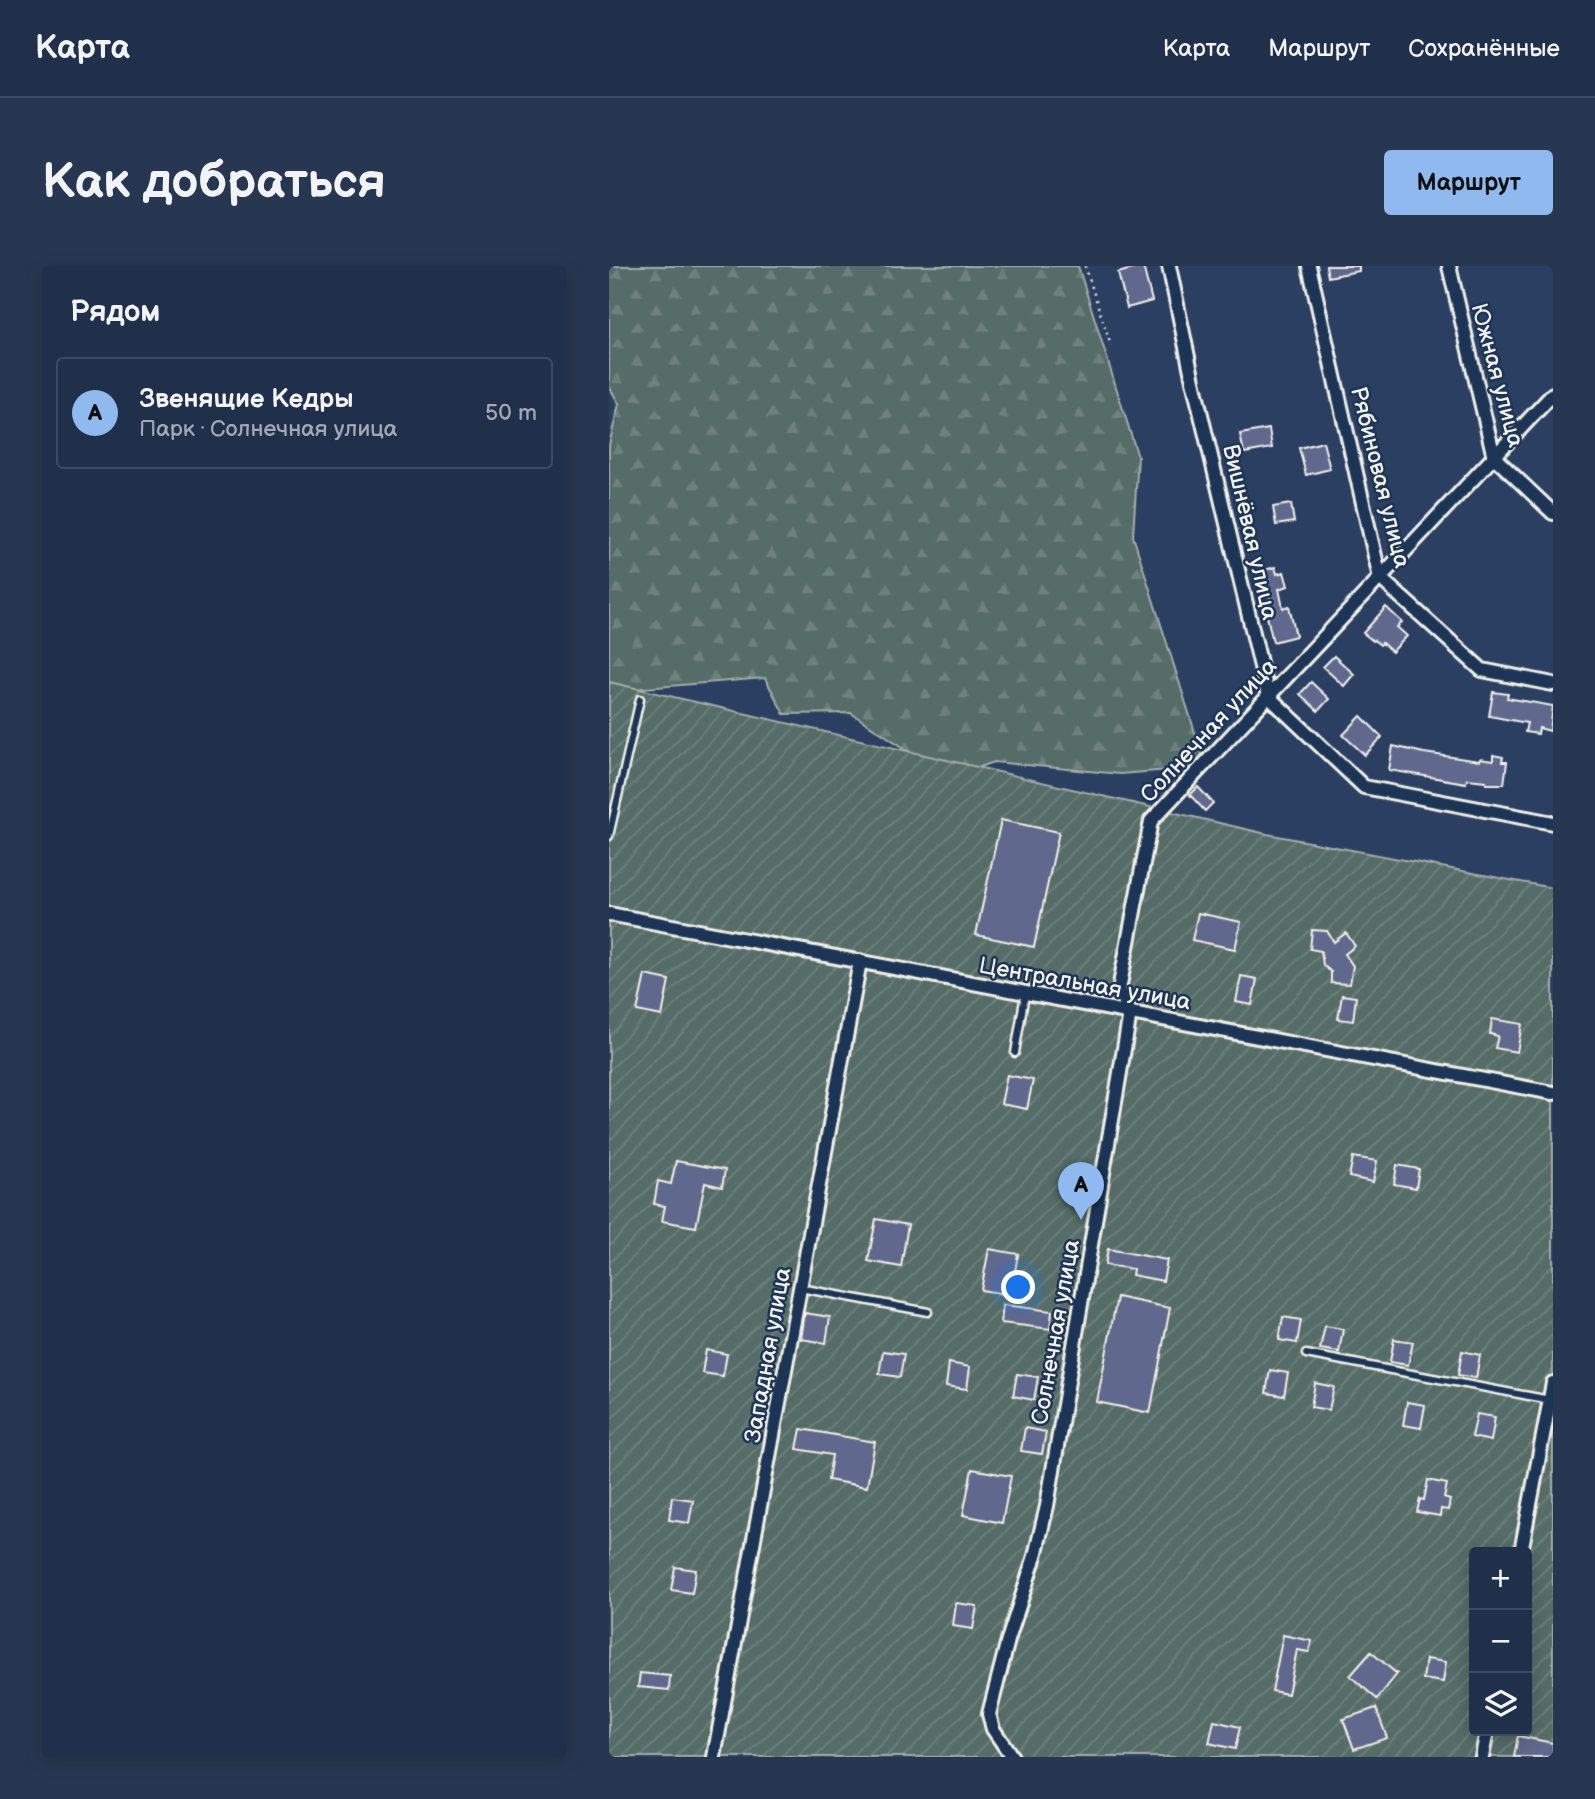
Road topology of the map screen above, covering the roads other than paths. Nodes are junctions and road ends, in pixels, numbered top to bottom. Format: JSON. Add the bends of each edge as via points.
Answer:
{"nodes":[{"id":1,"x":1169,"y":266,"type":"edge"},
{"id":2,"x":1309,"y":266,"type":"edge"},
{"id":3,"x":1449,"y":266,"type":"edge"},
{"id":4,"x":1553,"y":394,"type":"edge"},
{"id":5,"x":1493,"y":457,"type":"junction"},
{"id":6,"x":1553,"y":513,"type":"edge"},
{"id":7,"x":1380,"y":578,"type":"junction"},
{"id":8,"x":1553,"y":684,"type":"edge"},
{"id":9,"x":1268,"y":696,"type":"junction"},
{"id":10,"x":640,"y":699,"type":"dead end"},
{"id":11,"x":1553,"y":824,"type":"edge"},
{"id":12,"x":609,"y":836,"type":"edge"},
{"id":13,"x":609,"y":914,"type":"edge"},
{"id":14,"x":860,"y":961,"type":"junction"},
{"id":15,"x":1025,"y":994,"type":"junction"},
{"id":16,"x":1131,"y":1013,"type":"junction"},
{"id":17,"x":1015,"y":1053,"type":"dead end"},
{"id":18,"x":1553,"y":1093,"type":"edge"},
{"id":19,"x":800,"y":1288,"type":"junction"},
{"id":20,"x":928,"y":1312,"type":"dead end"},
{"id":21,"x":1307,"y":1354,"type":"dead end"},
{"id":22,"x":1552,"y":1393,"type":"edge"},
{"id":23,"x":1522,"y":1547,"type":"edge"},
{"id":24,"x":1486,"y":1736,"type":"edge"},
{"id":25,"x":714,"y":1757,"type":"edge"},
{"id":26,"x":1012,"y":1757,"type":"edge"},
{"id":27,"x":1482,"y":1757,"type":"edge"}],
"edges":[{"from":1,"to":9,"type":"street","name":"Вишнёвая улица"},
{"from":2,"to":7,"type":"street","name":"Рябиновая улица"},
{"from":3,"to":5,"type":"street","name":"Южная улица"},
{"from":4,"to":5,"type":"street","name":"Солнечная улица"},
{"from":5,"to":6,"type":"street","name":"Южная улица"},
{"from":5,"to":7,"type":"street","name":"Солнечная улица"},
{"from":7,"to":8,"type":"street","name":"Рябиновая улица","via":[[1482,670]]},
{"from":7,"to":9,"type":"street","name":"Солнечная улица"},
{"from":9,"to":11,"type":"street","via":[[1364,787]]},
{"from":9,"to":16,"type":"street","name":"Солнечная улица","via":[[1151,821],[1119,990]]},
{"from":10,"to":12,"type":"lane"},
{"from":13,"to":14,"type":"street","name":"Центральная улица"},
{"from":14,"to":15,"type":"street","name":"Центральная улица"},
{"from":14,"to":19,"type":"street","name":"Западная улица"},
{"from":15,"to":16,"type":"street","name":"Центральная улица"},
{"from":15,"to":17,"type":"lane"},
{"from":16,"to":18,"type":"street","name":"Центральная улица"},
{"from":16,"to":26,"type":"street","name":"Солнечная улица","via":[[1047,1506],[989,1714],[993,1729]]},
{"from":19,"to":20,"type":"lane"},
{"from":19,"to":25,"type":"street","name":"Западная улица"},
{"from":21,"to":22,"type":"lane"},
{"from":22,"to":23,"type":"street"},
{"from":24,"to":27,"type":"street"}]}
